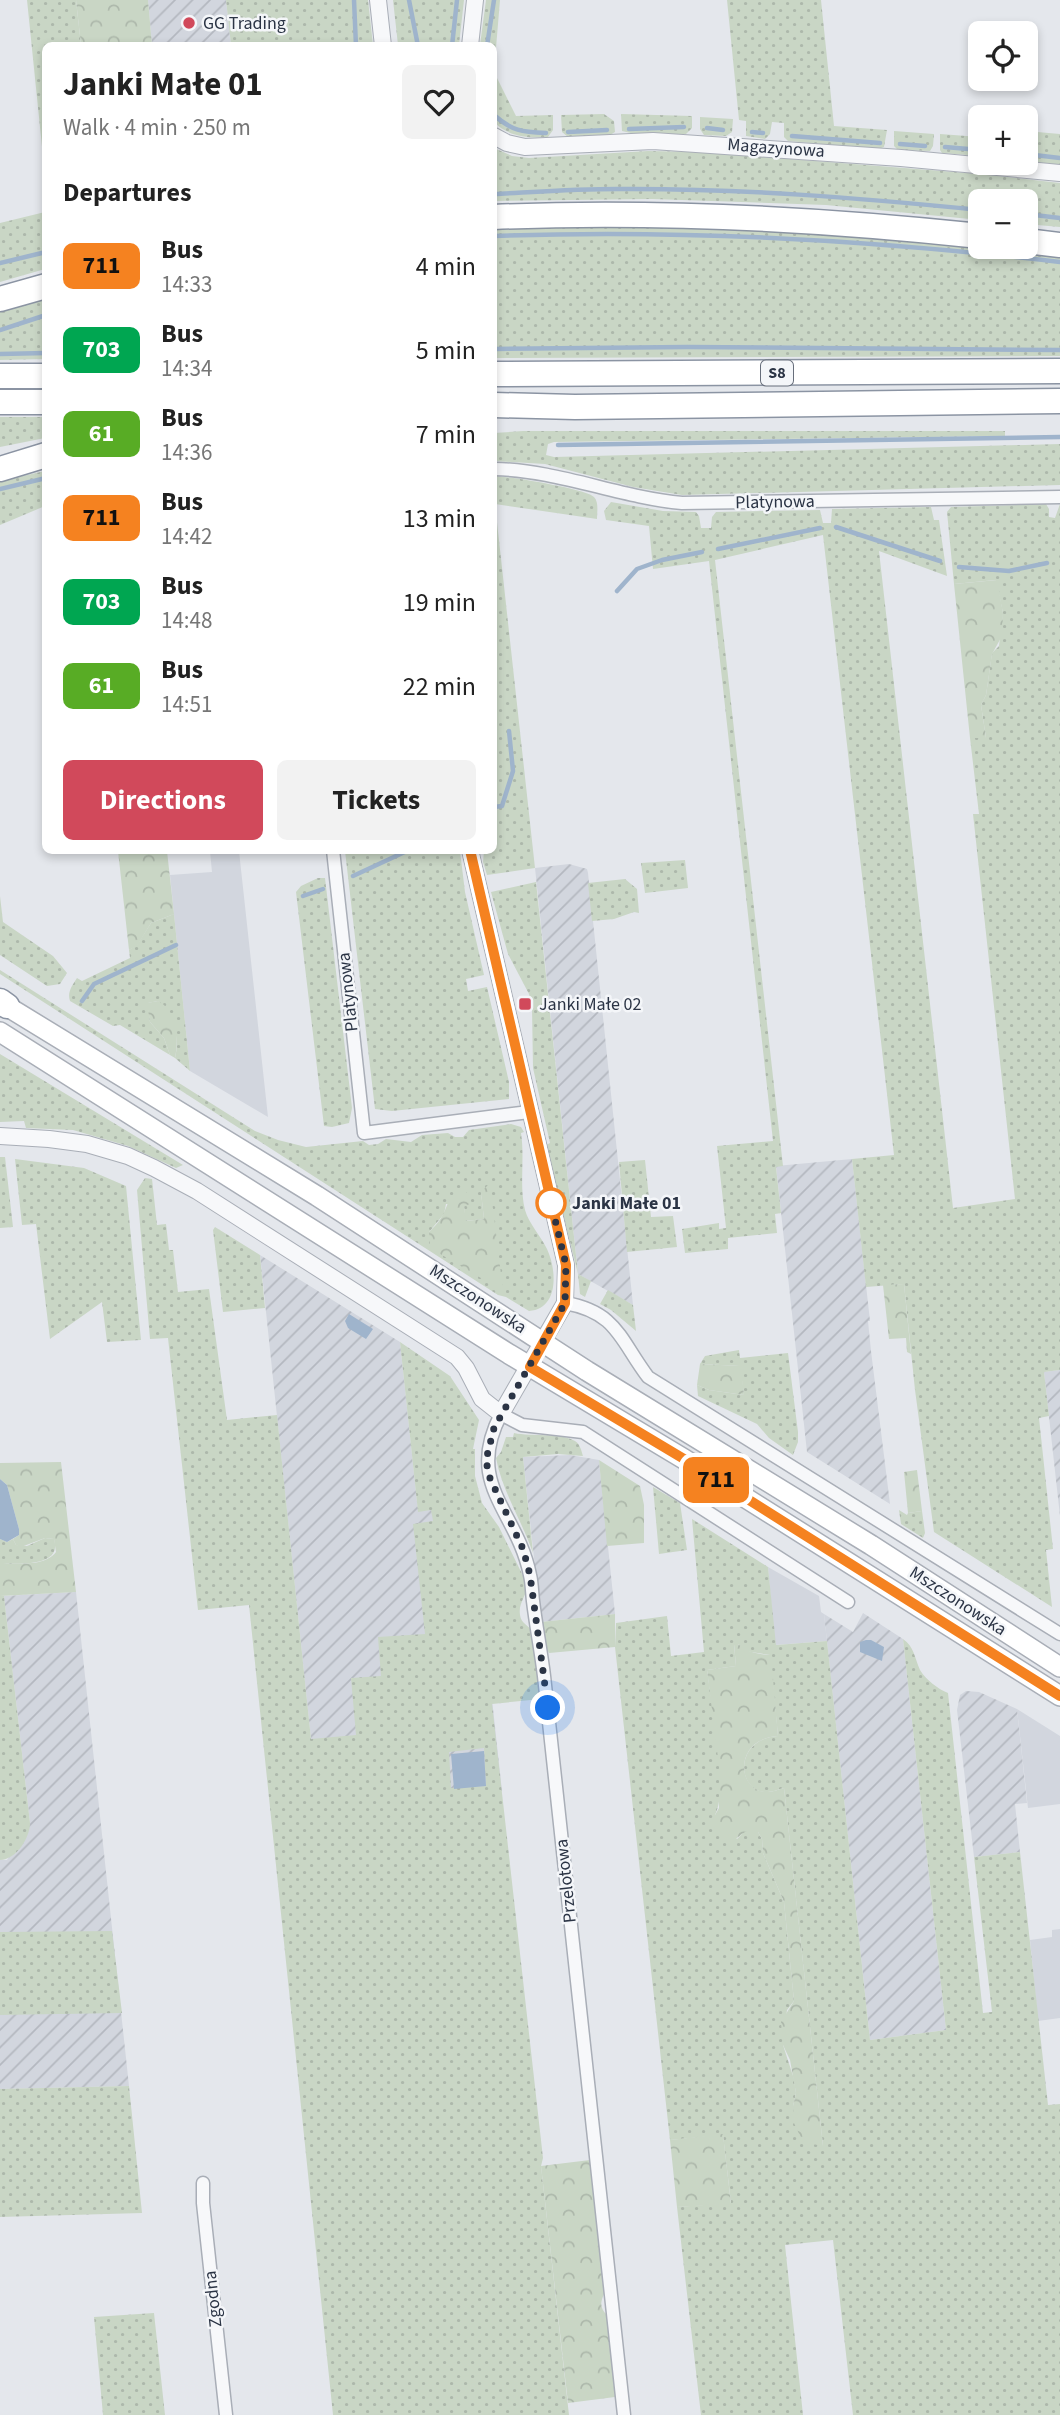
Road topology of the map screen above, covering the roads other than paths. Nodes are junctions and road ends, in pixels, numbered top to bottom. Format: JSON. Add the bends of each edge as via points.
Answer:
{"nodes":[{"id":1,"x":378,"y":0,"type":"edge"},
{"id":2,"x":475,"y":0,"type":"edge"},
{"id":3,"x":383,"y":42,"type":"edge"},
{"id":4,"x":470,"y":42,"type":"edge"},
{"id":5,"x":497,"y":138,"type":"edge"},
{"id":6,"x":1060,"y":173,"type":"edge"},
{"id":7,"x":497,"y":217,"type":"edge"},
{"id":8,"x":968,"y":235,"type":"edge"},
{"id":9,"x":1038,"y":242,"type":"edge"},
{"id":10,"x":1060,"y":245,"type":"edge"},
{"id":11,"x":42,"y":287,"type":"edge"},
{"id":12,"x":0,"y":299,"type":"edge"},
{"id":13,"x":1060,"y":371,"type":"edge"},
{"id":14,"x":497,"y":374,"type":"edge"},
{"id":15,"x":0,"y":376,"type":"edge"},
{"id":16,"x":42,"y":376,"type":"edge"},
{"id":17,"x":1060,"y":401,"type":"edge"},
{"id":18,"x":0,"y":402,"type":"edge"},
{"id":19,"x":42,"y":402,"type":"edge"},
{"id":20,"x":497,"y":405,"type":"edge"},
{"id":21,"x":575,"y":407,"type":"junction"},
{"id":22,"x":497,"y":412,"type":"edge"},
{"id":23,"x":42,"y":455,"type":"edge"},
{"id":24,"x":42,"y":455,"type":"edge"},
{"id":25,"x":0,"y":461,"type":"edge"},
{"id":26,"x":497,"y":468,"type":"edge"},
{"id":27,"x":0,"y":469,"type":"edge"},
{"id":28,"x":1060,"y":497,"type":"edge"},
{"id":29,"x":333,"y":854,"type":"edge"},
{"id":30,"x":471,"y":854,"type":"edge"},
{"id":31,"x":2,"y":1003,"type":"edge"},
{"id":32,"x":0,"y":1032,"type":"edge"},
{"id":33,"x":529,"y":1112,"type":"junction"},
{"id":34,"x":0,"y":1136,"type":"edge"},
{"id":35,"x":565,"y":1303,"type":"junction"},
{"id":36,"x":544,"y":1342,"type":"junction"},
{"id":37,"x":530,"y":1367,"type":"junction"},
{"id":38,"x":501,"y":1414,"type":"junction"},
{"id":39,"x":848,"y":1602,"type":"dead end"},
{"id":40,"x":1060,"y":1634,"type":"edge"},
{"id":41,"x":1060,"y":1667,"type":"edge"},
{"id":42,"x":1060,"y":1696,"type":"edge"},
{"id":43,"x":203,"y":2183,"type":"dead end"},
{"id":44,"x":226,"y":2415,"type":"edge"},
{"id":45,"x":624,"y":2415,"type":"edge"}],
"edges":[{"from":1,"to":3,"type":"street"},
{"from":2,"to":4,"type":"street"},
{"from":5,"to":6,"type":"street","name":"Magazynowa","via":[[525,147],[676,142]]},
{"from":7,"to":8,"type":"highway","via":[[799,221]]},
{"from":9,"to":10,"type":"highway"},
{"from":11,"to":12,"type":"highway"},
{"from":13,"to":14,"type":"highway","number":"S8"},
{"from":15,"to":16,"type":"highway"},
{"from":17,"to":21,"type":"highway","number":"S8"},
{"from":18,"to":19,"type":"highway"},
{"from":20,"to":21,"type":"highway","number":"S8"},
{"from":21,"to":22,"type":"highway"},
{"from":23,"to":25,"type":"highway"},
{"from":24,"to":27,"type":"highway"},
{"from":26,"to":28,"type":"street","name":"Platynowa","via":[[547,473],[682,503]]},
{"from":29,"to":33,"type":"street","name":"Platynowa","via":[[364,1133]]},
{"from":30,"to":33,"type":"street"},
{"from":31,"to":36,"type":"main road","name":"Mszczonowska"},
{"from":32,"to":37,"type":"main road","name":"Mszczonowska"},
{"from":33,"to":35,"type":"street","via":[[562,1246]]},
{"from":34,"to":38,"type":"street","via":[[87,1144],[128,1156],[197,1191],[457,1357],[482,1399]]},
{"from":35,"to":36,"type":"street","name":"Przelotowa"},
{"from":35,"to":40,"type":"street","via":[[584,1306],[611,1322],[648,1377]]},
{"from":36,"to":37,"type":"street","name":"Przelotowa"},
{"from":36,"to":41,"type":"main road","name":"Mszczonowska"},
{"from":37,"to":38,"type":"street","name":"Przelotowa"},
{"from":37,"to":42,"type":"main road","name":"Mszczonowska"},
{"from":38,"to":39,"type":"street","via":[[522,1425],[583,1432]]},
{"from":38,"to":45,"type":"street","name":"Przelotowa","via":[[486,1460],[530,1575]]},
{"from":43,"to":44,"type":"street","name":"Zgodna"}]}
